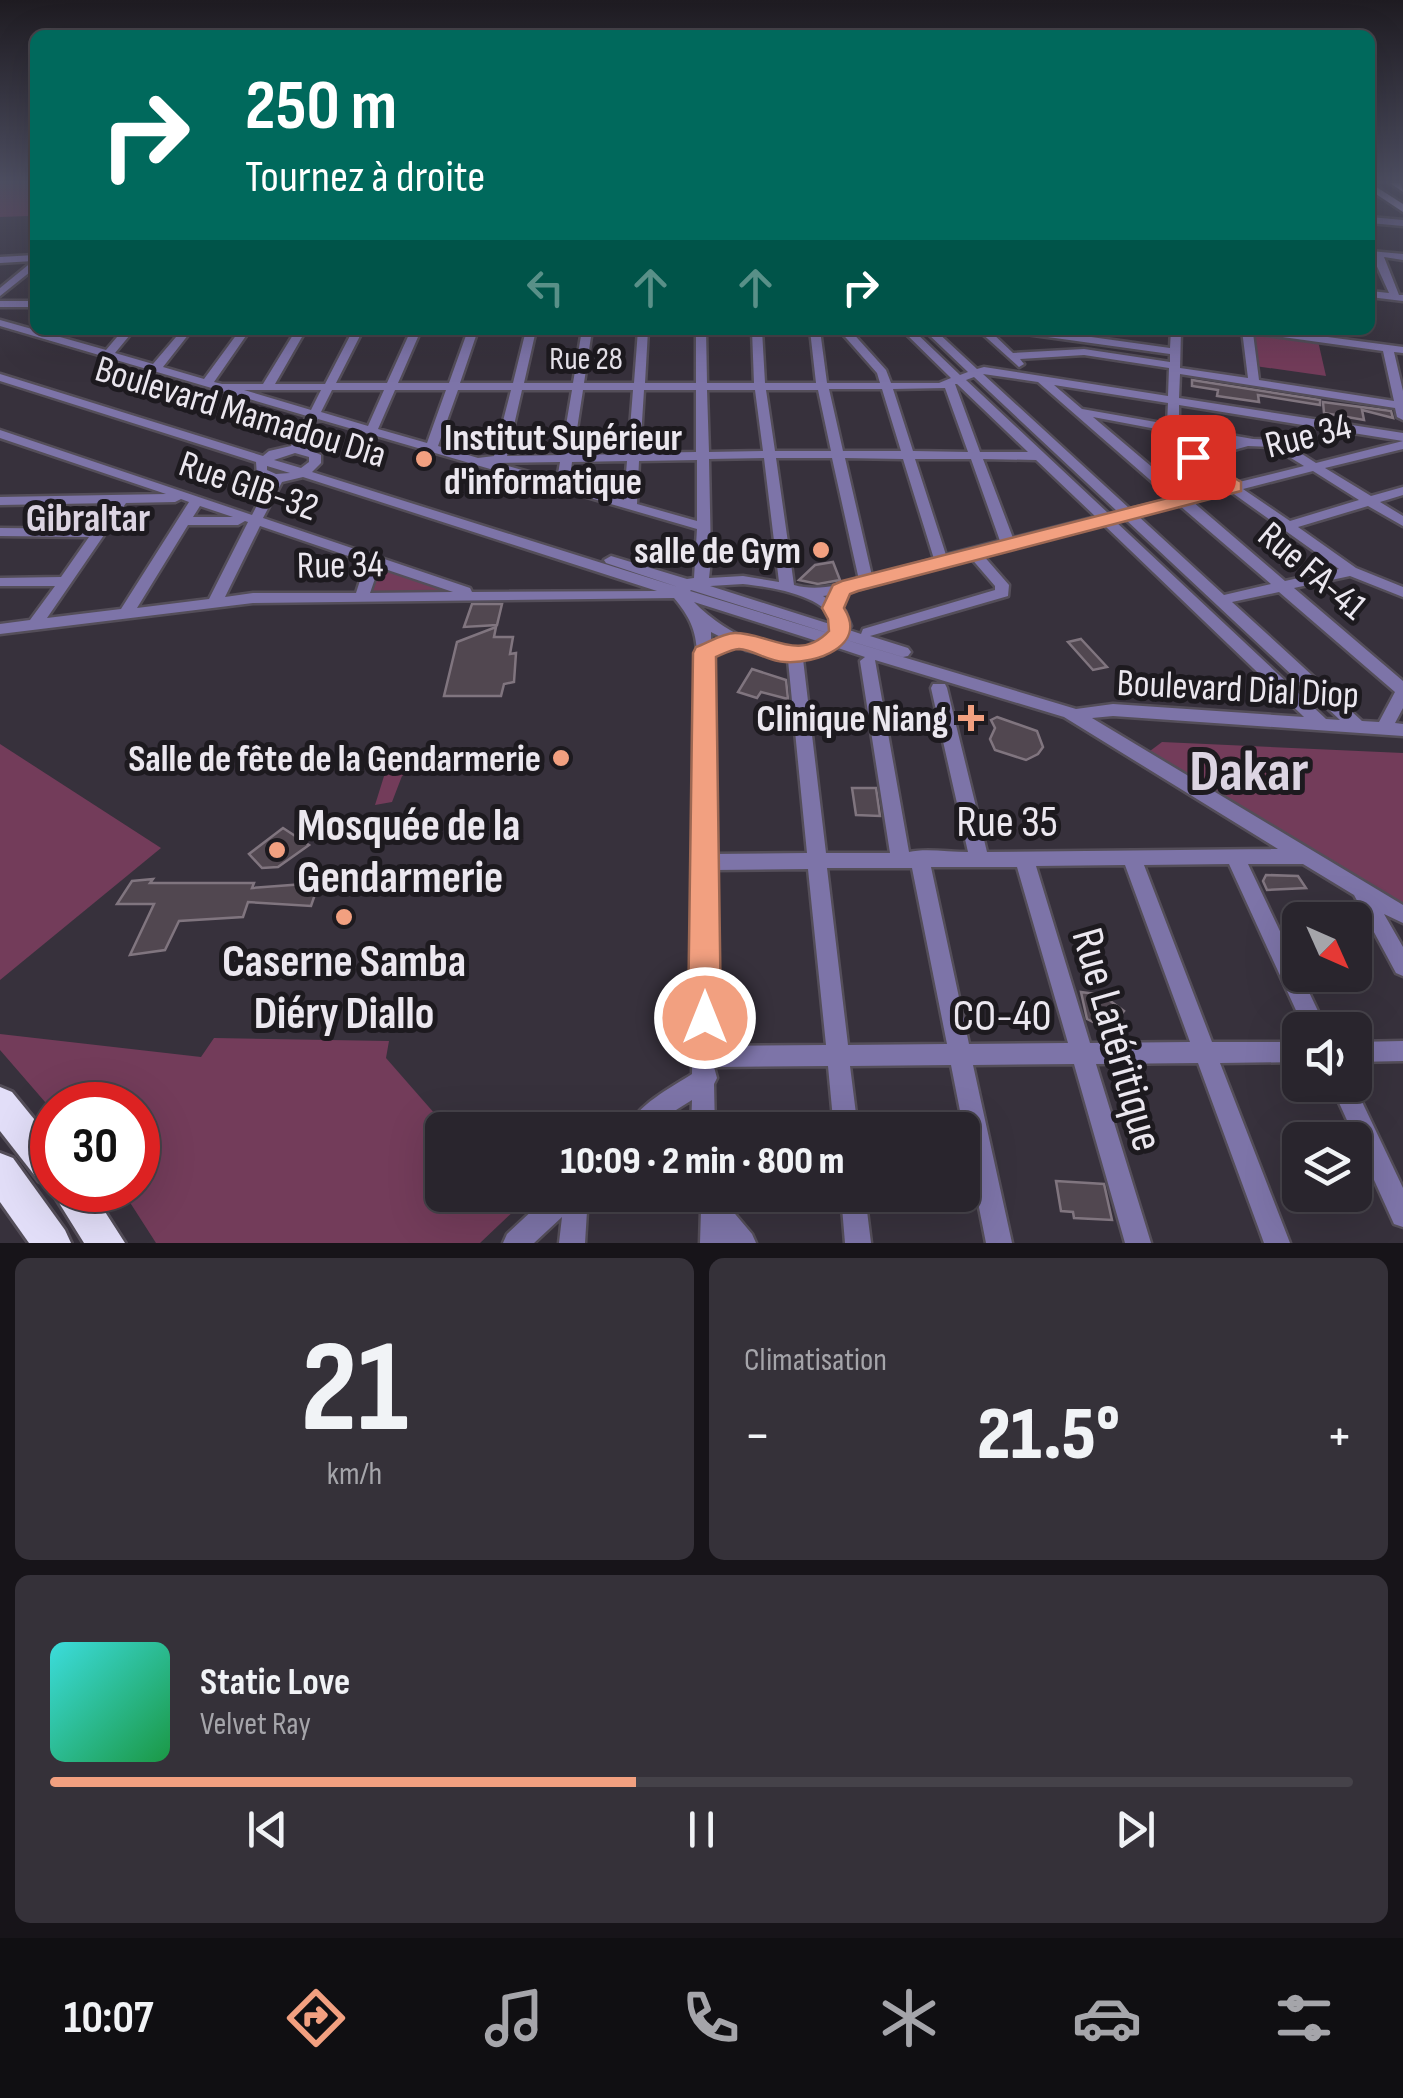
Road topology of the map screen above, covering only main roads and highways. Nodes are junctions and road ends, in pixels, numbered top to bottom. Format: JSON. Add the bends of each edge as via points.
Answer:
{"nodes":[{"id":1,"x":0,"y":1104,"type":"edge"},
{"id":2,"x":30,"y":1141,"type":"edge"},
{"id":3,"x":0,"y":1171,"type":"edge"},
{"id":4,"x":84,"y":1212,"type":"edge"},
{"id":5,"x":52,"y":1243,"type":"edge"},
{"id":6,"x":106,"y":1243,"type":"edge"}],
"edges":[{"from":1,"to":2,"type":"highway"},
{"from":3,"to":5,"type":"highway"},
{"from":4,"to":6,"type":"highway"}]}
